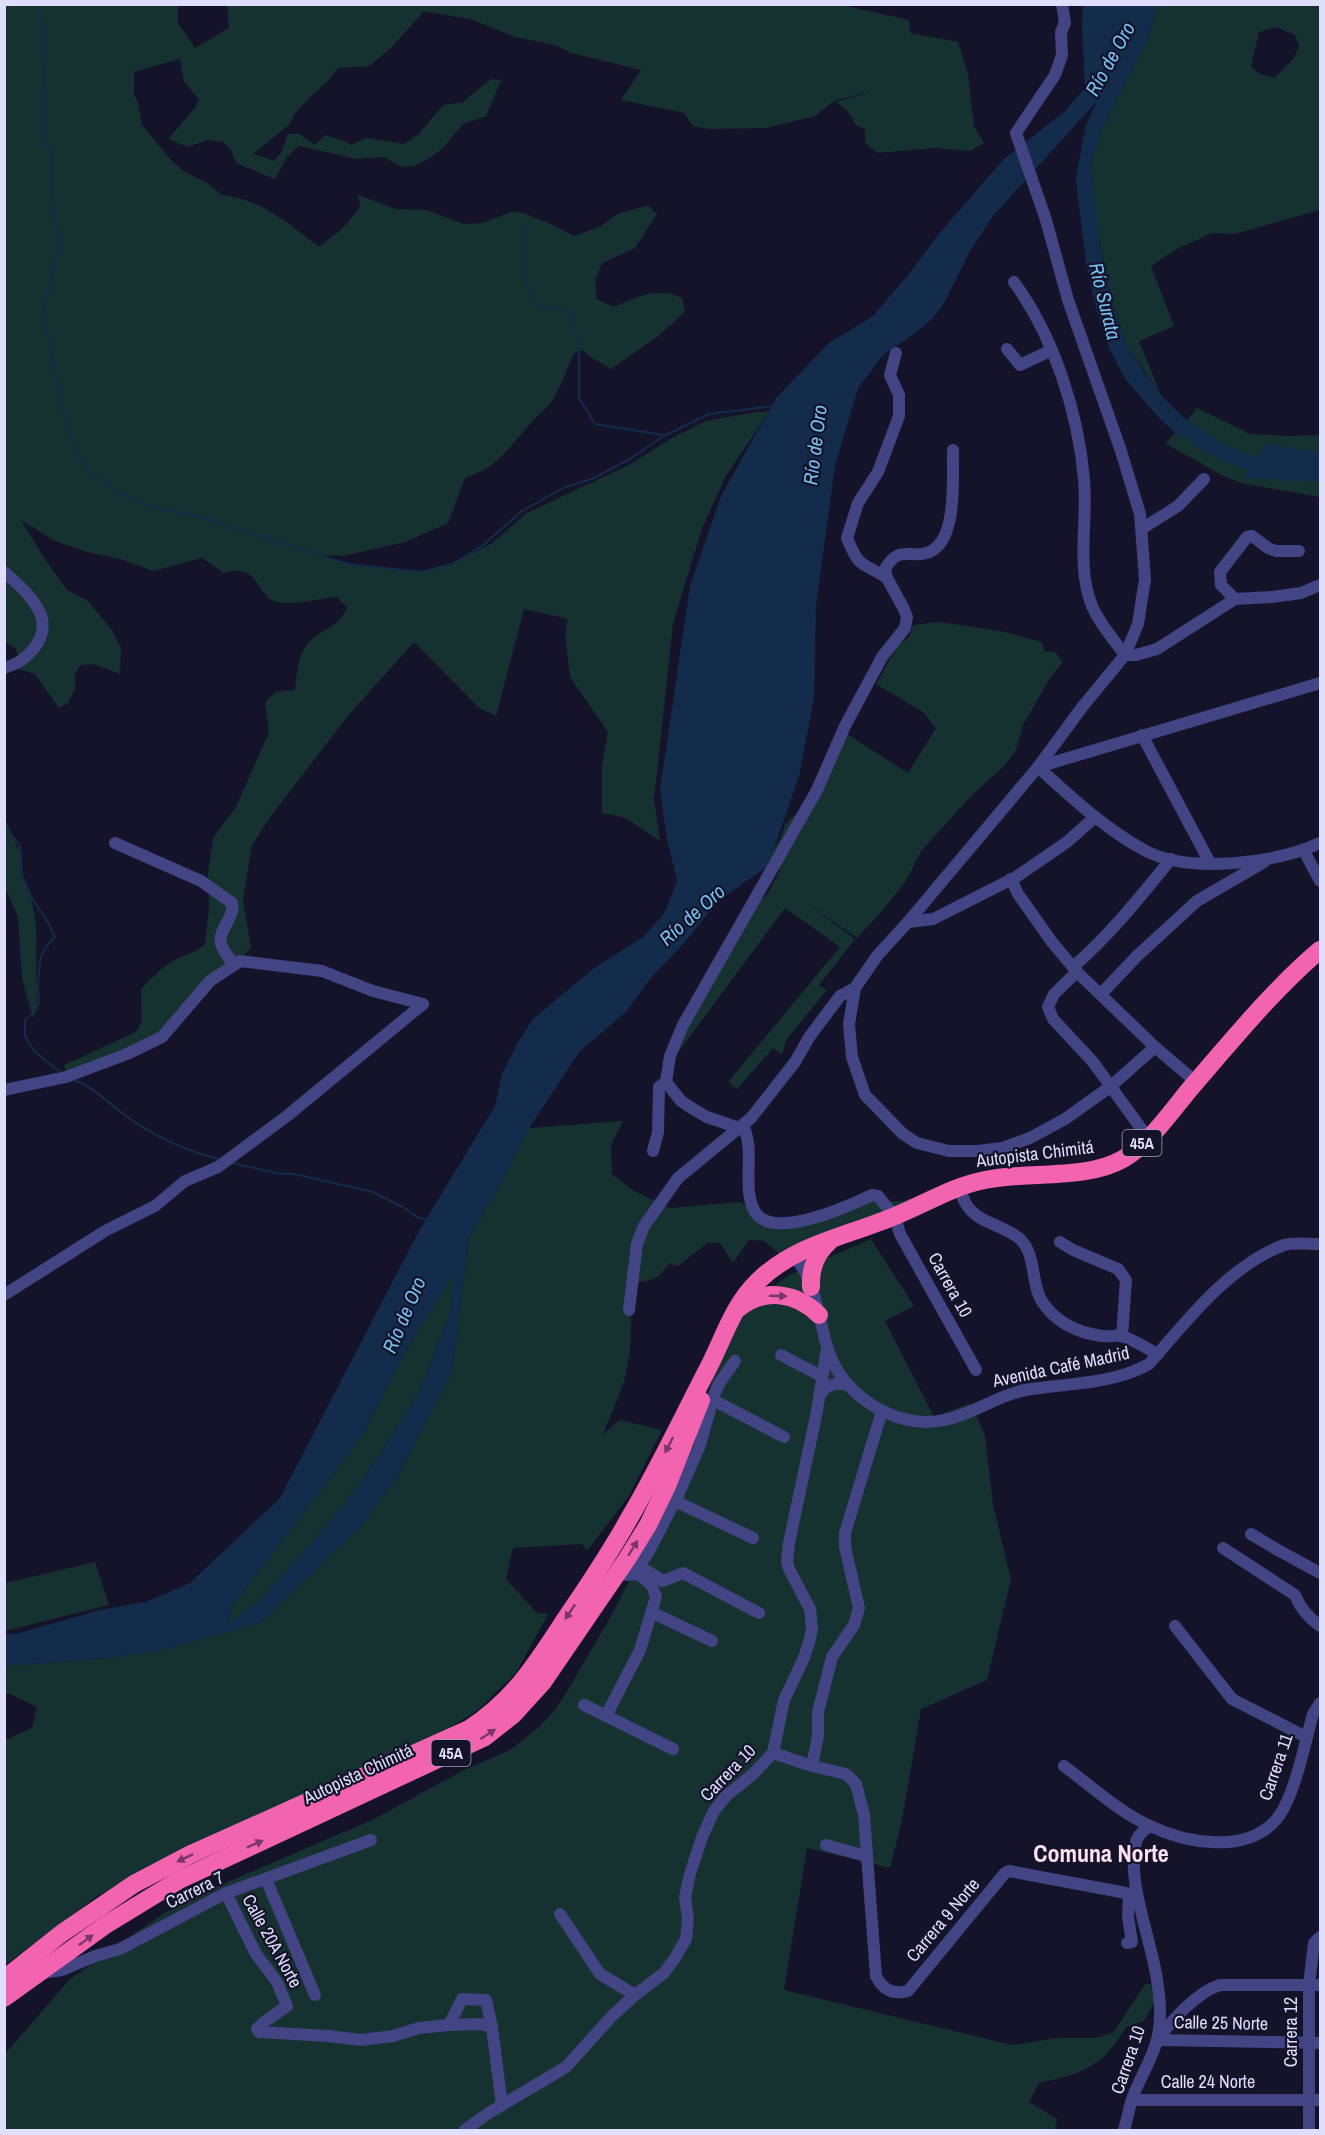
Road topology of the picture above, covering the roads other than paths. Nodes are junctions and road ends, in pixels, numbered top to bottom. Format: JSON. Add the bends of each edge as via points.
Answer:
{"nodes":[{"id":1,"x":1062,"y":4,"type":"edge"},
{"id":2,"x":1014,"y":282,"type":"dead end"},
{"id":3,"x":1007,"y":349,"type":"dead end"},
{"id":4,"x":1052,"y":350,"type":"junction"},
{"id":5,"x":896,"y":353,"type":"dead end"},
{"id":6,"x":952,"y":450,"type":"dead end"},
{"id":7,"x":1204,"y":479,"type":"dead end"},
{"id":8,"x":1143,"y":528,"type":"junction"},
{"id":9,"x":1299,"y":551,"type":"dead end"},
{"id":10,"x":4,"y":572,"type":"edge"},
{"id":11,"x":887,"y":578,"type":"junction"},
{"id":12,"x":1320,"y":585,"type":"edge"},
{"id":13,"x":1235,"y":599,"type":"junction"},
{"id":14,"x":1125,"y":656,"type":"junction"},
{"id":15,"x":4,"y":668,"type":"edge"},
{"id":16,"x":1320,"y":683,"type":"edge"},
{"id":17,"x":1142,"y":735,"type":"junction"},
{"id":18,"x":1038,"y":767,"type":"junction"},
{"id":19,"x":1095,"y":817,"type":"junction"},
{"id":20,"x":115,"y":843,"type":"dead end"},
{"id":21,"x":1320,"y":843,"type":"edge"},
{"id":22,"x":1304,"y":850,"type":"junction"},
{"id":23,"x":1171,"y":860,"type":"junction"},
{"id":24,"x":1268,"y":860,"type":"junction"},
{"id":25,"x":1210,"y":863,"type":"junction"},
{"id":26,"x":1011,"y":879,"type":"junction"},
{"id":27,"x":1320,"y":881,"type":"edge"},
{"id":28,"x":909,"y":922,"type":"junction"},
{"id":29,"x":1320,"y":950,"type":"edge"},
{"id":30,"x":234,"y":965,"type":"junction"},
{"id":31,"x":1075,"y":969,"type":"junction"},
{"id":32,"x":855,"y":988,"type":"junction"},
{"id":33,"x":1101,"y":994,"type":"junction"},
{"id":34,"x":1155,"y":1047,"type":"junction"},
{"id":35,"x":666,"y":1082,"type":"junction"},
{"id":36,"x":1196,"y":1082,"type":"junction"},
{"id":37,"x":1110,"y":1087,"type":"junction"},
{"id":38,"x":4,"y":1090,"type":"edge"},
{"id":39,"x":739,"y":1127,"type":"junction"},
{"id":40,"x":1148,"y":1138,"type":"junction"},
{"id":41,"x":653,"y":1151,"type":"dead end"},
{"id":42,"x":959,"y":1187,"type":"junction"},
{"id":43,"x":895,"y":1217,"type":"junction"},
{"id":44,"x":841,"y":1234,"type":"junction"},
{"id":45,"x":1060,"y":1242,"type":"dead end"},
{"id":46,"x":1320,"y":1244,"type":"edge"},
{"id":47,"x":792,"y":1255,"type":"junction"},
{"id":48,"x":811,"y":1287,"type":"junction"},
{"id":49,"x":4,"y":1295,"type":"edge"},
{"id":50,"x":629,"y":1310,"type":"dead end"},
{"id":51,"x":735,"y":1311,"type":"junction"},
{"id":52,"x":819,"y":1315,"type":"junction"},
{"id":53,"x":1122,"y":1336,"type":"junction"},
{"id":54,"x":827,"y":1348,"type":"junction"},
{"id":55,"x":1158,"y":1354,"type":"junction"},
{"id":56,"x":781,"y":1355,"type":"dead end"},
{"id":57,"x":735,"y":1361,"type":"dead end"},
{"id":58,"x":976,"y":1370,"type":"dead end"},
{"id":59,"x":706,"y":1374,"type":"junction"},
{"id":60,"x":821,"y":1376,"type":"junction"},
{"id":61,"x":850,"y":1386,"type":"junction"},
{"id":62,"x":819,"y":1399,"type":"junction"},
{"id":63,"x":712,"y":1400,"type":"junction"},
{"id":64,"x":882,"y":1411,"type":"junction"},
{"id":65,"x":784,"y":1437,"type":"dead end"},
{"id":66,"x":675,"y":1501,"type":"junction"},
{"id":67,"x":1251,"y":1534,"type":"dead end"},
{"id":68,"x":753,"y":1538,"type":"dead end"},
{"id":69,"x":1223,"y":1548,"type":"dead end"},
{"id":70,"x":637,"y":1570,"type":"junction"},
{"id":71,"x":1320,"y":1573,"type":"edge"},
{"id":72,"x":611,"y":1582,"type":"junction"},
{"id":73,"x":651,"y":1612,"type":"junction"},
{"id":74,"x":759,"y":1613,"type":"dead end"},
{"id":75,"x":1175,"y":1626,"type":"dead end"},
{"id":76,"x":1320,"y":1626,"type":"edge"},
{"id":77,"x":712,"y":1641,"type":"dead end"},
{"id":78,"x":1320,"y":1702,"type":"edge"},
{"id":79,"x":584,"y":1705,"type":"dead end"},
{"id":80,"x":606,"y":1716,"type":"junction"},
{"id":81,"x":1306,"y":1737,"type":"junction"},
{"id":82,"x":674,"y":1749,"type":"dead end"},
{"id":83,"x":773,"y":1753,"type":"junction"},
{"id":84,"x":812,"y":1766,"type":"junction"},
{"id":85,"x":1064,"y":1766,"type":"dead end"},
{"id":86,"x":1150,"y":1826,"type":"junction"},
{"id":87,"x":371,"y":1840,"type":"dead end"},
{"id":88,"x":826,"y":1845,"type":"dead end"},
{"id":89,"x":866,"y":1856,"type":"junction"},
{"id":90,"x":266,"y":1879,"type":"junction"},
{"id":91,"x":226,"y":1893,"type":"junction"},
{"id":92,"x":1133,"y":1894,"type":"junction"},
{"id":93,"x":560,"y":1914,"type":"dead end"},
{"id":94,"x":1320,"y":1937,"type":"edge"},
{"id":95,"x":1127,"y":1942,"type":"dead end"},
{"id":96,"x":38,"y":1973,"type":"junction"},
{"id":97,"x":4,"y":1979,"type":"edge"},
{"id":98,"x":1315,"y":1985,"type":"edge"},
{"id":99,"x":315,"y":1995,"type":"dead end"},
{"id":100,"x":635,"y":1995,"type":"junction"},
{"id":101,"x":4,"y":1998,"type":"edge"},
{"id":102,"x":449,"y":2025,"type":"junction"},
{"id":103,"x":492,"y":2027,"type":"junction"},
{"id":104,"x":1157,"y":2040,"type":"junction"},
{"id":105,"x":1315,"y":2042,"type":"edge"},
{"id":106,"x":1132,"y":2100,"type":"junction"},
{"id":107,"x":1315,"y":2100,"type":"edge"},
{"id":108,"x":502,"y":2105,"type":"junction"},
{"id":109,"x":465,"y":2130,"type":"edge"},
{"id":110,"x":1124,"y":2130,"type":"edge"},
{"id":111,"x":1309,"y":2130,"type":"edge"}],
"edges":[{"from":1,"to":8,"type":"street","via":[[1065,23],[1059,66],[1017,134]]},
{"from":2,"to":4,"type":"street"},
{"from":3,"to":4,"type":"street","via":[[1020,365]]},
{"from":4,"to":14,"type":"street","via":[[1074,418],[1084,475],[1087,504],[1083,571],[1087,592],[1092,608]]},
{"from":5,"to":11,"type":"street","via":[[890,375],[899,395],[899,416],[878,472],[858,503],[847,538],[862,566]]},
{"from":6,"to":11,"type":"street","via":[[952,508],[945,535],[934,550],[922,554],[905,552],[890,560],[885,569]]},
{"from":7,"to":8,"type":"street","via":[[1178,506]]},
{"from":8,"to":14,"type":"street","via":[[1145,579],[1137,624]]},
{"from":9,"to":13,"type":"street","via":[[1276,551],[1252,536],[1247,537],[1220,572],[1221,585]]},
{"from":10,"to":15,"type":"street","via":[[32,599],[42,627],[30,653]]},
{"from":11,"to":35,"type":"street","via":[[907,617],[905,628],[882,657],[817,790],[683,1025],[670,1056]]},
{"from":12,"to":13,"type":"street","via":[[1301,593]]},
{"from":13,"to":14,"type":"street","via":[[1157,649]]},
{"from":14,"to":18,"type":"street"},
{"from":16,"to":17,"type":"street"},
{"from":17,"to":18,"type":"street"},
{"from":17,"to":25,"type":"street"},
{"from":18,"to":19,"type":"street"},
{"from":18,"to":28,"type":"street"},
{"from":19,"to":23,"type":"street","via":[[1147,852]]},
{"from":19,"to":26,"type":"street","via":[[1067,842]]},
{"from":20,"to":30,"type":"street","via":[[201,881],[232,903],[234,909],[221,945]]},
{"from":21,"to":22,"type":"street"},
{"from":22,"to":24,"type":"street"},
{"from":22,"to":27,"type":"street"},
{"from":23,"to":25,"type":"street"},
{"from":23,"to":31,"type":"street"},
{"from":24,"to":25,"type":"street"},
{"from":24,"to":33,"type":"street","via":[[1197,901]]},
{"from":26,"to":28,"type":"street","via":[[933,919]]},
{"from":26,"to":31,"type":"street","via":[[1052,942]]},
{"from":28,"to":32,"type":"street"},
{"from":29,"to":36,"type":"highway","name":"Autopista Chimitá","number":"45A"},
{"from":30,"to":38,"type":"street","via":[[210,981],[162,1037],[66,1077]]},
{"from":30,"to":49,"type":"street","via":[[240,961],[322,971],[373,991],[423,1004],[287,1116],[218,1167],[185,1181],[155,1206],[105,1231]]},
{"from":31,"to":33,"type":"street"},
{"from":31,"to":37,"type":"street","via":[[1048,1007],[1053,1019]]},
{"from":32,"to":37,"type":"street","via":[[849,1024],[852,1057],[866,1095],[903,1134],[917,1143],[949,1151],[1002,1148],[1065,1119]]},
{"from":32,"to":39,"type":"street","via":[[840,996],[795,1062],[751,1118]]},
{"from":33,"to":34,"type":"street"},
{"from":34,"to":36,"type":"street"},
{"from":34,"to":37,"type":"street"},
{"from":35,"to":39,"type":"street","via":[[693,1109]]},
{"from":35,"to":41,"type":"street","via":[[659,1087],[658,1132]]},
{"from":36,"to":40,"type":"highway","name":"Autopista Chimitá","number":"45A"},
{"from":37,"to":40,"type":"street"},
{"from":39,"to":43,"type":"street","via":[[748,1138],[749,1186],[753,1209],[760,1218],[778,1223],[814,1218],[872,1196],[878,1196]]},
{"from":39,"to":50,"type":"street","via":[[678,1178],[644,1226],[637,1244]]},
{"from":40,"to":42,"type":"highway","name":"Autopista Chimitá","number":"45A","via":[[1106,1173],[1012,1176]]},
{"from":42,"to":43,"type":"highway","name":"Autopista Chimitá","number":"45A"},
{"from":42,"to":53,"type":"street","via":[[971,1210],[1008,1230],[1024,1244],[1043,1303],[1060,1321],[1089,1333]]},
{"from":43,"to":44,"type":"highway","name":"Autopista Chimitá","number":"45A"},
{"from":43,"to":58,"type":"street","name":"Carrera 10","via":[[900,1234]]},
{"from":44,"to":47,"type":"highway","name":"Autopista Chimitá","number":"45A"},
{"from":44,"to":48,"type":"highway","via":[[816,1257]]},
{"from":45,"to":53,"type":"street","via":[[1123,1274],[1126,1280]]},
{"from":46,"to":55,"type":"street","name":"Avenida Café Madrid","via":[[1285,1245],[1232,1276]]},
{"from":47,"to":48,"type":"street","name":"Avenida Café Madrid"},
{"from":47,"to":51,"type":"highway","name":"Autopista Chimitá","number":"45A","via":[[756,1283]]},
{"from":48,"to":52,"type":"street","name":"Avenida Café Madrid"},
{"from":51,"to":52,"type":"highway","one_way":true,"via":[[755,1299],[778,1295],[801,1301]]},
{"from":51,"to":59,"type":"highway","name":"Autopista Chimitá","number":"45A"},
{"from":52,"to":54,"type":"street","name":"Avenida Café Madrid"},
{"from":53,"to":55,"type":"street"},
{"from":54,"to":60,"type":"street","name":"Carrera 10"},
{"from":54,"to":61,"type":"street","name":"Avenida Café Madrid"},
{"from":55,"to":64,"type":"street","name":"Avenida Café Madrid","via":[[1138,1371],[1023,1391],[944,1420],[923,1422]]},
{"from":56,"to":60,"type":"street"},
{"from":57,"to":63,"type":"street"},
{"from":72,"to":59,"type":"highway","name":"Autopista Chimitá","number":"45A","one_way":true,"via":[[648,1525],[667,1486],[697,1413]]},
{"from":59,"to":97,"type":"highway","name":"Autopista Chimitá","number":"45A","one_way":true,"via":[[610,1552],[533,1667],[500,1707],[469,1729],[189,1855],[134,1884]]},
{"from":60,"to":62,"type":"street","name":"Carrera 10"},
{"from":61,"to":62,"type":"street","via":[[831,1385]]},
{"from":61,"to":64,"type":"street","name":"Avenida Café Madrid"},
{"from":62,"to":83,"type":"street","name":"Carrera 10","via":[[787,1561],[810,1609],[812,1628],[804,1658],[784,1700]]},
{"from":63,"to":65,"type":"street"},
{"from":63,"to":66,"type":"street","via":[[700,1445]]},
{"from":64,"to":84,"type":"street","via":[[845,1533],[858,1614],[832,1657],[818,1712]]},
{"from":66,"to":68,"type":"street"},
{"from":66,"to":70,"type":"street"},
{"from":67,"to":71,"type":"street"},
{"from":69,"to":76,"type":"street","via":[[1294,1595]]},
{"from":70,"to":72,"type":"street"},
{"from":70,"to":73,"type":"street","via":[[655,1590]]},
{"from":70,"to":74,"type":"street","via":[[663,1581],[683,1573]]},
{"from":96,"to":72,"type":"highway","name":"Autopista Chimitá","number":"45A","one_way":true,"via":[[179,1880],[485,1737],[543,1682]]},
{"from":73,"to":77,"type":"street"},
{"from":73,"to":80,"type":"street","via":[[640,1650]]},
{"from":75,"to":81,"type":"street","via":[[1232,1699]]},
{"from":78,"to":81,"type":"street","name":"Carrera 11"},
{"from":79,"to":80,"type":"street"},
{"from":80,"to":82,"type":"street"},
{"from":81,"to":86,"type":"street","name":"Carrera 11","via":[[1286,1804],[1275,1821],[1259,1832],[1227,1842],[1207,1842]]},
{"from":83,"to":84,"type":"street"},
{"from":83,"to":100,"type":"street","name":"Carrera 10","via":[[714,1811],[690,1874],[685,1897],[686,1939],[664,1973]]},
{"from":84,"to":89,"type":"street","via":[[846,1774],[856,1784],[864,1815]]},
{"from":85,"to":86,"type":"street"},
{"from":86,"to":92,"type":"street","name":"Carrera 10","via":[[1137,1839]]},
{"from":87,"to":90,"type":"street","name":"Carrera 7"},
{"from":88,"to":89,"type":"street"},
{"from":89,"to":92,"type":"street","name":"Carrera 9 Norte","via":[[876,1976],[880,1984],[894,1992],[908,1991],[1005,1873]]},
{"from":90,"to":91,"type":"street","name":"Carrera 7"},
{"from":90,"to":99,"type":"street"},
{"from":91,"to":96,"type":"street","name":"Carrera 7","via":[[120,1949],[62,1970]]},
{"from":91,"to":102,"type":"street","name":"Calle 20A Norte","via":[[287,2006],[257,2030],[361,2040]]},
{"from":92,"to":95,"type":"street","via":[[1128,1917],[1132,1942]]},
{"from":92,"to":104,"type":"street","name":"Carrera 10","via":[[1157,1980]]},
{"from":93,"to":100,"type":"street","via":[[600,1974]]},
{"from":94,"to":98,"type":"street","name":"Carrera 12","via":[[1314,1943]]},
{"from":96,"to":101,"type":"highway","name":"Autopista Chimitá","number":"45A"},
{"from":98,"to":104,"type":"street","via":[[1209,1988]]},
{"from":98,"to":105,"type":"street","name":"Carrera 12"},
{"from":100,"to":108,"type":"street","name":"Carrera 10","via":[[566,2067]]},
{"from":102,"to":103,"type":"street"},
{"from":102,"to":103,"type":"street","via":[[462,1999],[486,2000]]},
{"from":103,"to":108,"type":"street"},
{"from":104,"to":105,"type":"street","name":"Calle 25 Norte"},
{"from":104,"to":106,"type":"street","name":"Carrera 10"},
{"from":105,"to":107,"type":"street","name":"Carrera 12"},
{"from":106,"to":107,"type":"street","name":"Calle 24 Norte"},
{"from":106,"to":110,"type":"street","name":"Carrera 10"},
{"from":107,"to":111,"type":"street","name":"Carrera 12"},
{"from":108,"to":109,"type":"street","name":"Carrera 10"}]}
